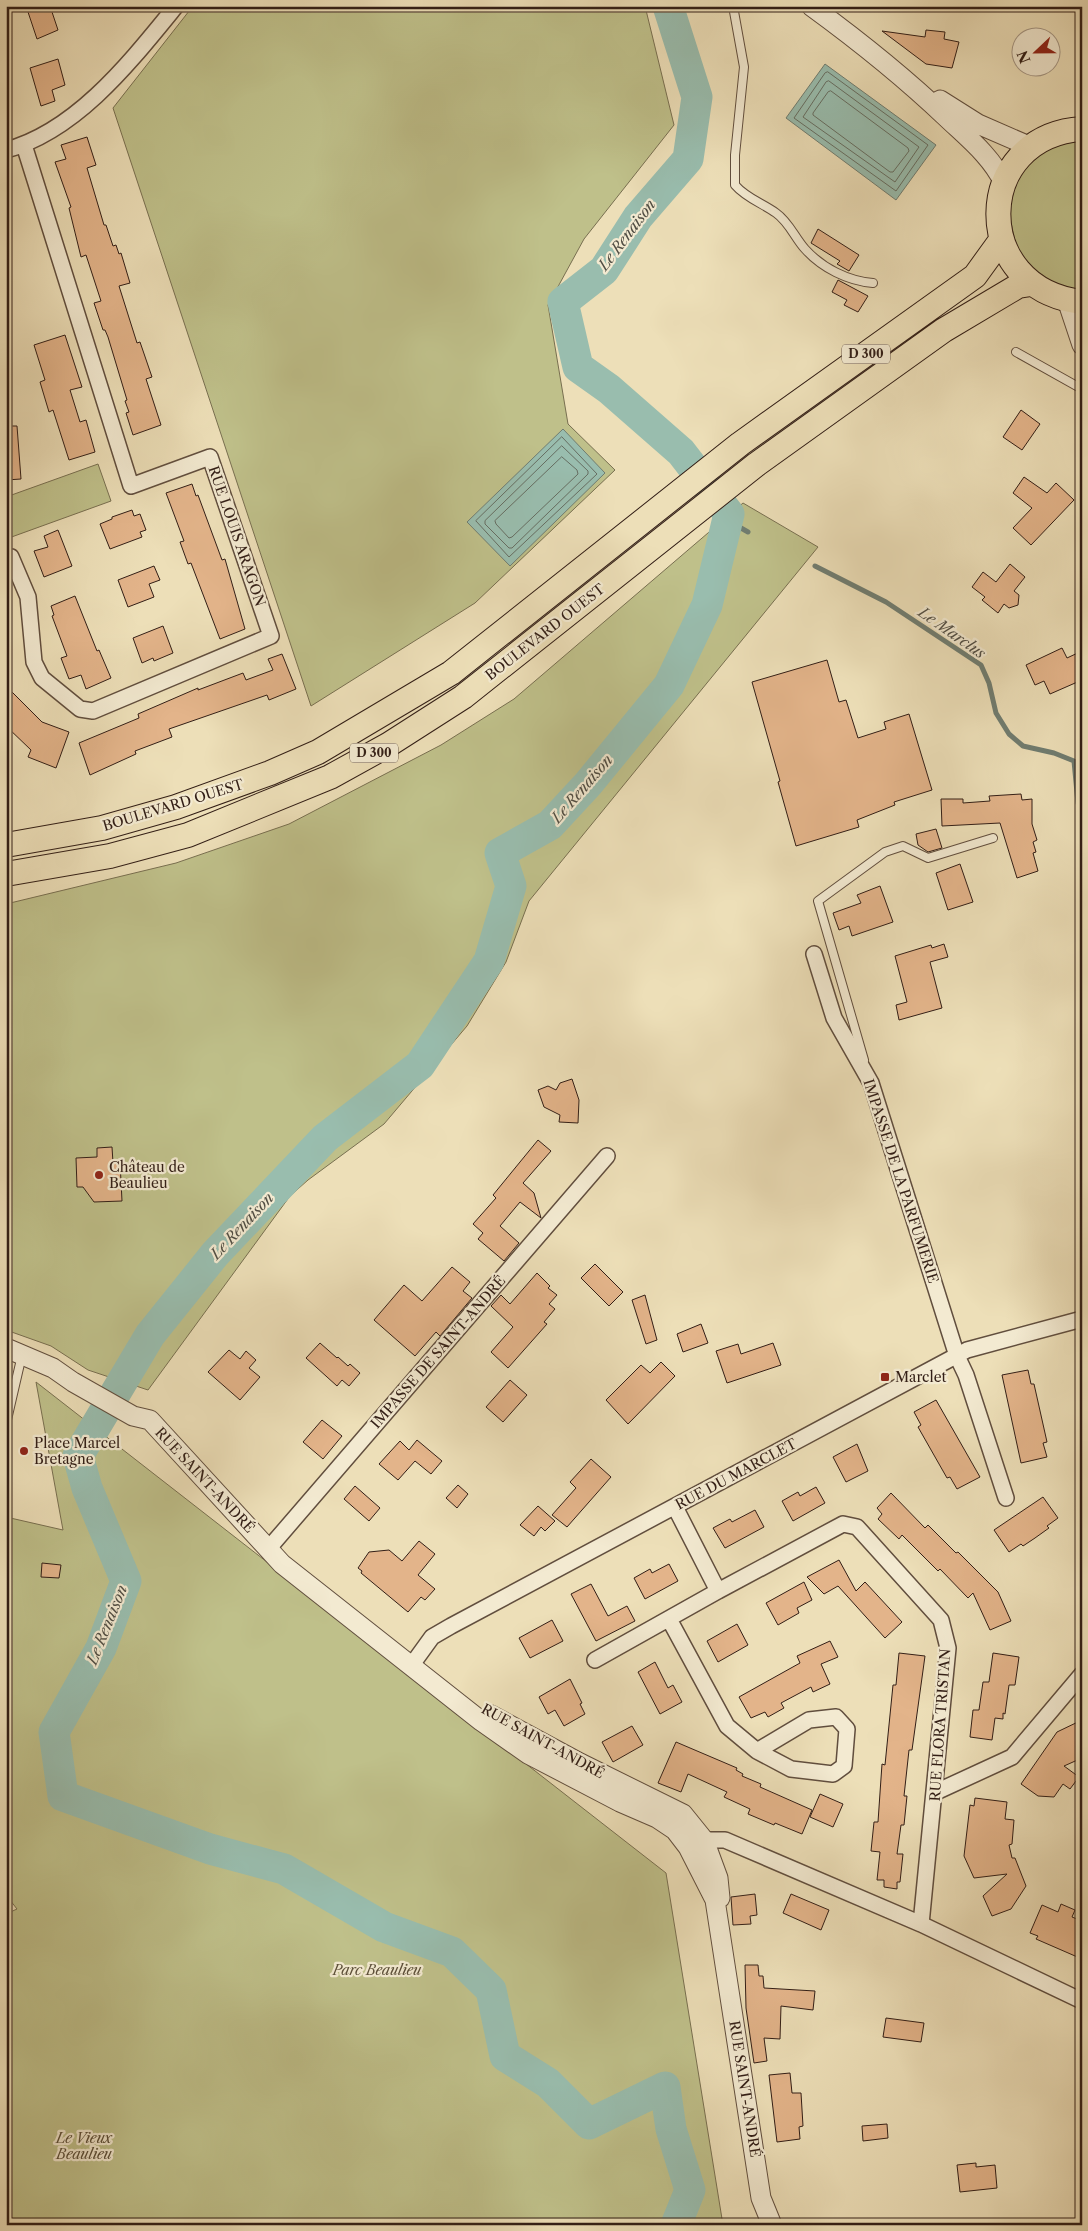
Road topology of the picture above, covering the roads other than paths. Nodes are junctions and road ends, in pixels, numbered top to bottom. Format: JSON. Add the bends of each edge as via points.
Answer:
{"nodes":[{"id":1,"x":176,"y":6,"type":"edge"},
{"id":2,"x":733,"y":6,"type":"edge"},
{"id":3,"x":812,"y":6,"type":"edge"},
{"id":4,"x":903,"y":77,"type":"junction"},
{"id":5,"x":1082,"y":129,"type":"edge"},
{"id":6,"x":24,"y":145,"type":"junction"},
{"id":7,"x":1031,"y":146,"type":"junction"},
{"id":8,"x":6,"y":150,"type":"edge"},
{"id":9,"x":1004,"y":183,"type":"junction"},
{"id":10,"x":1001,"y":240,"type":"junction"},
{"id":11,"x":872,"y":284,"type":"dead end"},
{"id":12,"x":1031,"y":284,"type":"junction"},
{"id":13,"x":1074,"y":301,"type":"edge"},
{"id":14,"x":1082,"y":345,"type":"edge"},
{"id":15,"x":1016,"y":352,"type":"dead end"},
{"id":16,"x":1082,"y":389,"type":"edge"},
{"id":17,"x":6,"y":556,"type":"edge"},
{"id":18,"x":993,"y":838,"type":"dead end"},
{"id":19,"x":6,"y":845,"type":"edge"},
{"id":20,"x":6,"y":874,"type":"edge"},
{"id":21,"x":814,"y":954,"type":"dead end"},
{"id":22,"x":871,"y":1083,"type":"junction"},
{"id":23,"x":607,"y":1156,"type":"dead end"},
{"id":24,"x":1082,"y":1319,"type":"edge"},
{"id":25,"x":14,"y":1352,"type":"edge"},
{"id":26,"x":957,"y":1356,"type":"junction"},
{"id":27,"x":6,"y":1424,"type":"edge"},
{"id":28,"x":1006,"y":1498,"type":"dead end"},
{"id":29,"x":675,"y":1507,"type":"junction"},
{"id":30,"x":269,"y":1548,"type":"junction"},
{"id":31,"x":718,"y":1591,"type":"junction"},
{"id":32,"x":669,"y":1619,"type":"junction"},
{"id":33,"x":595,"y":1660,"type":"dead end"},
{"id":34,"x":414,"y":1662,"type":"junction"},
{"id":35,"x":1082,"y":1674,"type":"edge"},
{"id":36,"x":757,"y":1751,"type":"junction"},
{"id":37,"x":936,"y":1792,"type":"junction"},
{"id":38,"x":696,"y":1843,"type":"junction"},
{"id":39,"x":921,"y":1924,"type":"junction"},
{"id":40,"x":1082,"y":2001,"type":"edge"},
{"id":41,"x":772,"y":2225,"type":"edge"}],
"edges":[{"from":1,"to":6,"type":"street","via":[[121,72],[78,111]]},
{"from":2,"to":11,"type":"lane","via":[[744,67],[735,185],[778,214],[805,249],[818,260],[847,278]]},
{"from":3,"to":4,"type":"street"},
{"from":4,"to":7,"type":"street","via":[[978,124]]},
{"from":4,"to":9,"type":"street","via":[[979,148],[996,167]]},
{"from":5,"to":7,"type":"main road","via":[[1048,136]]},
{"from":6,"to":8,"type":"street"},
{"from":6,"to":17,"type":"street","name":"RUE LOUIS ARAGON","via":[[131,486],[210,457],[271,636],[93,712],[80,709],[42,678],[34,662],[28,597],[11,557]]},
{"from":7,"to":9,"type":"main road","via":[[1015,163]]},
{"from":9,"to":10,"type":"main road","via":[[999,202]]},
{"from":10,"to":12,"type":"main road","via":[[1013,264]]},
{"from":10,"to":19,"type":"main road","name":"BOULEVARD OUEST","number":"D 300","via":[[975,276],[721,460],[451,674],[318,752],[270,773],[176,807],[102,828]]},
{"from":12,"to":13,"type":"main road","via":[[1048,294]]},
{"from":12,"to":20,"type":"main road","name":"BOULEVARD OUEST","number":"D 300","via":[[1018,286],[944,330],[737,480],[463,697],[388,745],[330,777],[188,835],[110,856]]},
{"from":13,"to":14,"type":"street"},
{"from":15,"to":16,"type":"lane"},
{"from":18,"to":22,"type":"lane","via":[[928,858],[903,846],[885,852],[818,901]]},
{"from":21,"to":22,"type":"street","name":"IMPASSE DE LA PARFUMERIE","via":[[834,1018]]},
{"from":22,"to":26,"type":"street","name":"IMPASSE DE LA PARFUMERIE"},
{"from":23,"to":30,"type":"street","name":"IMPASSE DE SAINT-ANDRÉ"},
{"from":24,"to":26,"type":"street","name":"RUE DU MARCLET","via":[[967,1350]]},
{"from":25,"to":27,"type":"lane"},
{"from":25,"to":30,"type":"street","name":"RUE SAINT-ANDRÉ","via":[[53,1368],[133,1416],[150,1420]]},
{"from":26,"to":28,"type":"street","name":"IMPASSE DE LA PARFUMERIE"},
{"from":26,"to":29,"type":"street","name":"RUE DU MARCLET"},
{"from":29,"to":31,"type":"street"},
{"from":29,"to":34,"type":"street","name":"RUE DU MARCLET","via":[[432,1637]]},
{"from":30,"to":34,"type":"street","name":"RUE SAINT-ANDRÉ","via":[[289,1560]]},
{"from":31,"to":32,"type":"street","name":"RUE FLORA TRISTAN"},
{"from":31,"to":37,"type":"street","name":"RUE FLORA TRISTAN","via":[[843,1524],[857,1527],[941,1620],[948,1648]]},
{"from":32,"to":33,"type":"street","name":"RUE FLORA TRISTAN"},
{"from":32,"to":36,"type":"street","via":[[727,1726]]},
{"from":34,"to":38,"type":"street","name":"RUE SAINT-ANDRÉ","via":[[481,1721],[528,1754],[657,1818]]},
{"from":35,"to":37,"type":"street","via":[[1012,1757]]},
{"from":36,"to":36,"type":"street","via":[[791,1769],[833,1774],[844,1766],[847,1729],[836,1717],[809,1720]]},
{"from":37,"to":39,"type":"street","name":"RUE FLORA TRISTAN"},
{"from":38,"to":39,"type":"street","via":[[725,1840]]},
{"from":38,"to":41,"type":"street","name":"RUE SAINT-ANDRÉ","via":[[715,1900],[761,2198]]},
{"from":39,"to":40,"type":"street"}]}
